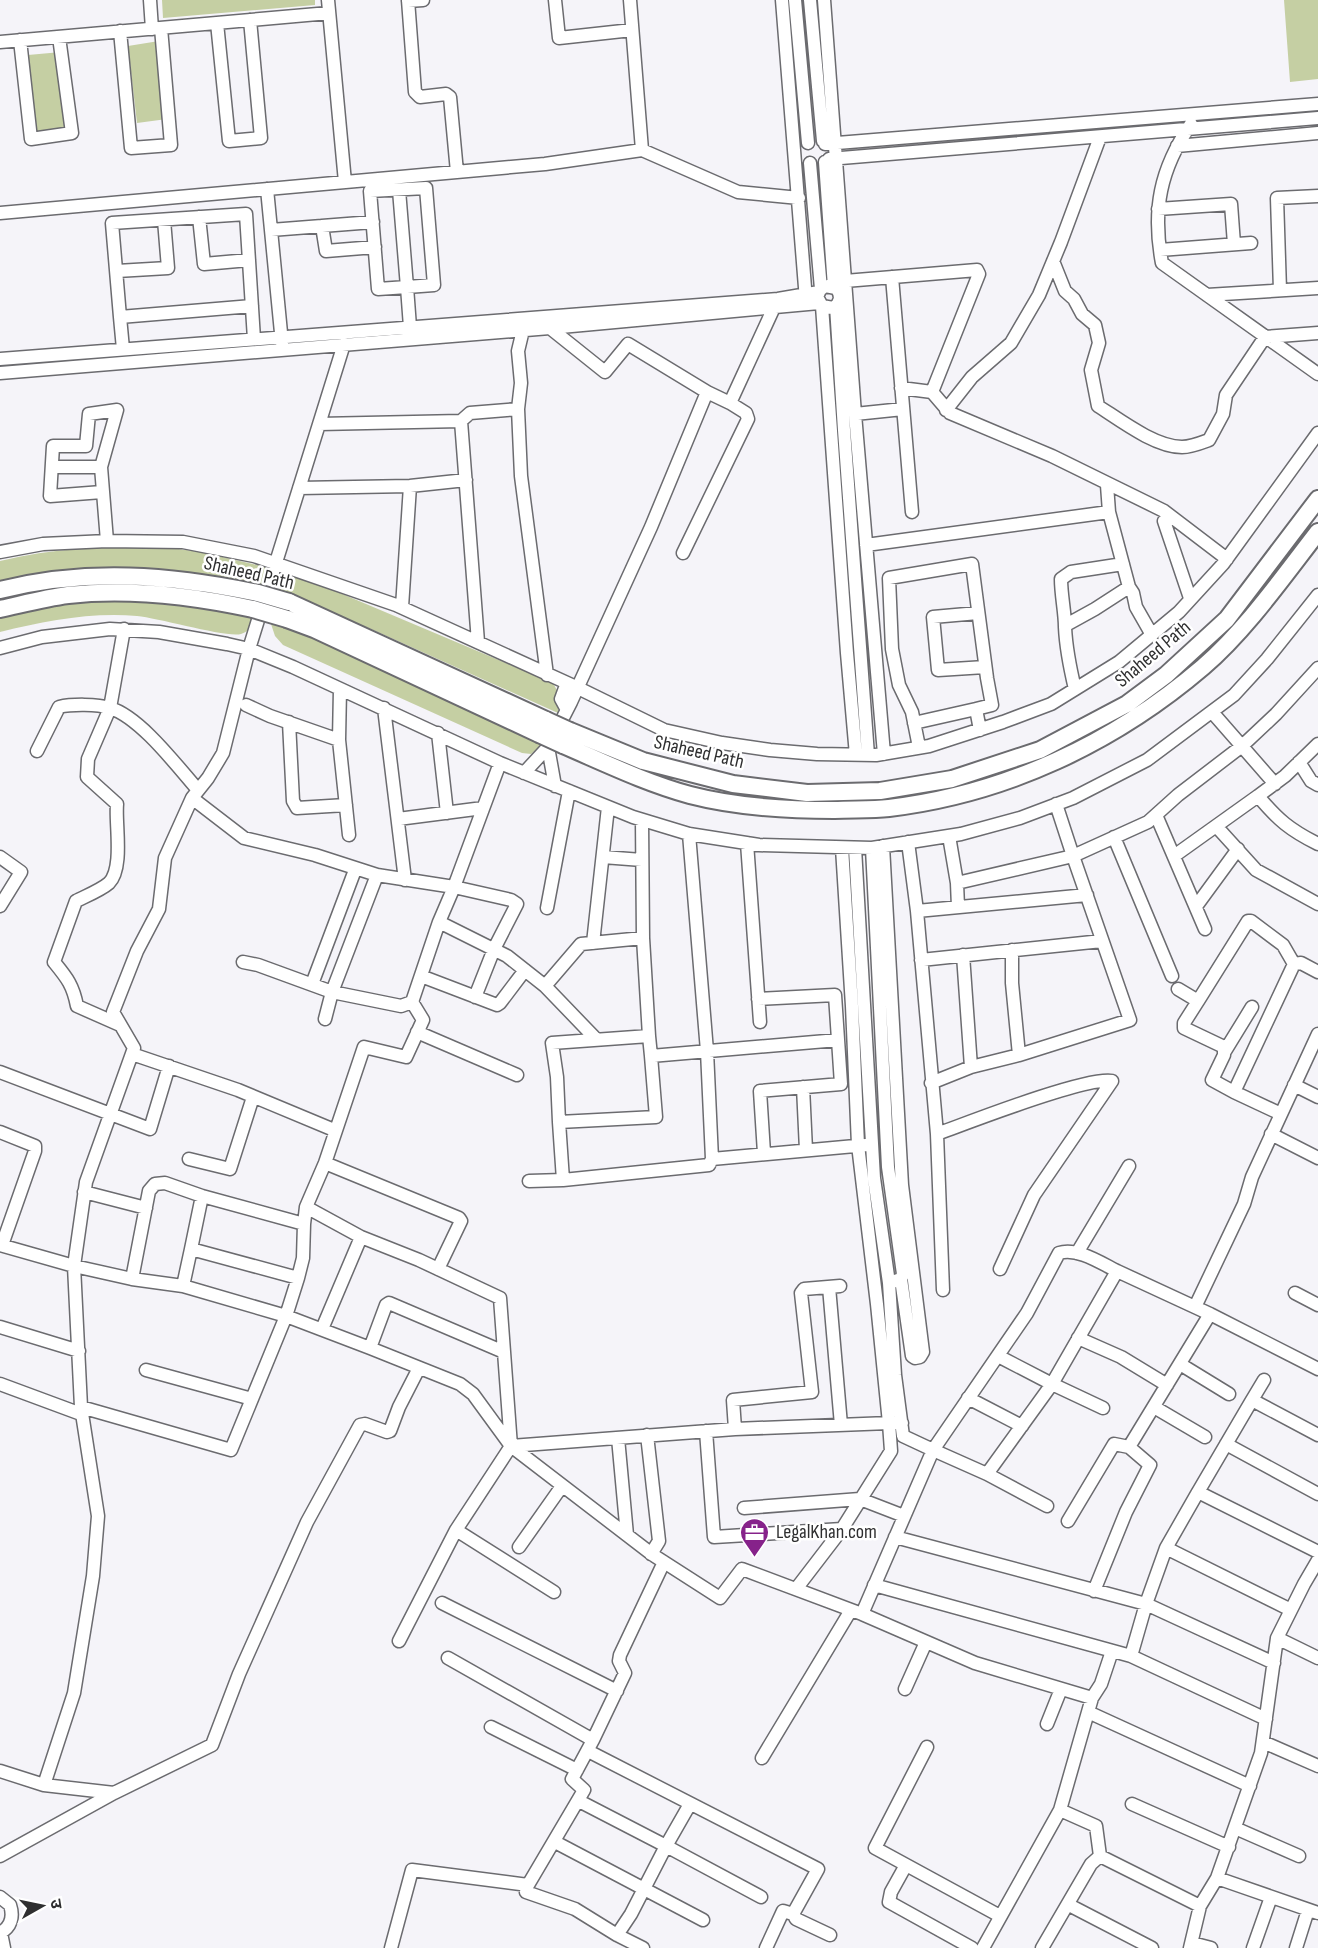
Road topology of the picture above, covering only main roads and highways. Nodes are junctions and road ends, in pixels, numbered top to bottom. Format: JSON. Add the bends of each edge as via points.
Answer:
{"nodes":[{"id":1,"x":1318,"y":499,"type":"edge"},
{"id":2,"x":1318,"y":532,"type":"edge"},
{"id":3,"x":0,"y":590,"type":"edge"},
{"id":4,"x":256,"y":601,"type":"junction"},
{"id":5,"x":0,"y":609,"type":"edge"},
{"id":6,"x":553,"y":736,"type":"junction"}],
"edges":[{"from":1,"to":6,"type":"highway","name":"Shaheed Path","via":[[1227,620],[1166,675],[1127,704],[1040,750],[952,780],[880,791],[807,793],[733,784]]},
{"from":2,"to":6,"type":"highway","name":"Shaheed Path","via":[[1260,608],[1204,666],[1139,716],[1082,750],[1018,777],[957,796],[887,808],[806,810],[744,805],[690,795],[637,776]]},
{"from":3,"to":4,"type":"highway","name":"Shaheed Path","via":[[66,578],[138,575],[178,578]]},
{"from":4,"to":5,"type":"highway","name":"Shaheed Path","via":[[137,593],[69,595]]},
{"from":4,"to":6,"type":"highway","name":"Shaheed Path","bridge":true,"via":[[288,610]]}]}
